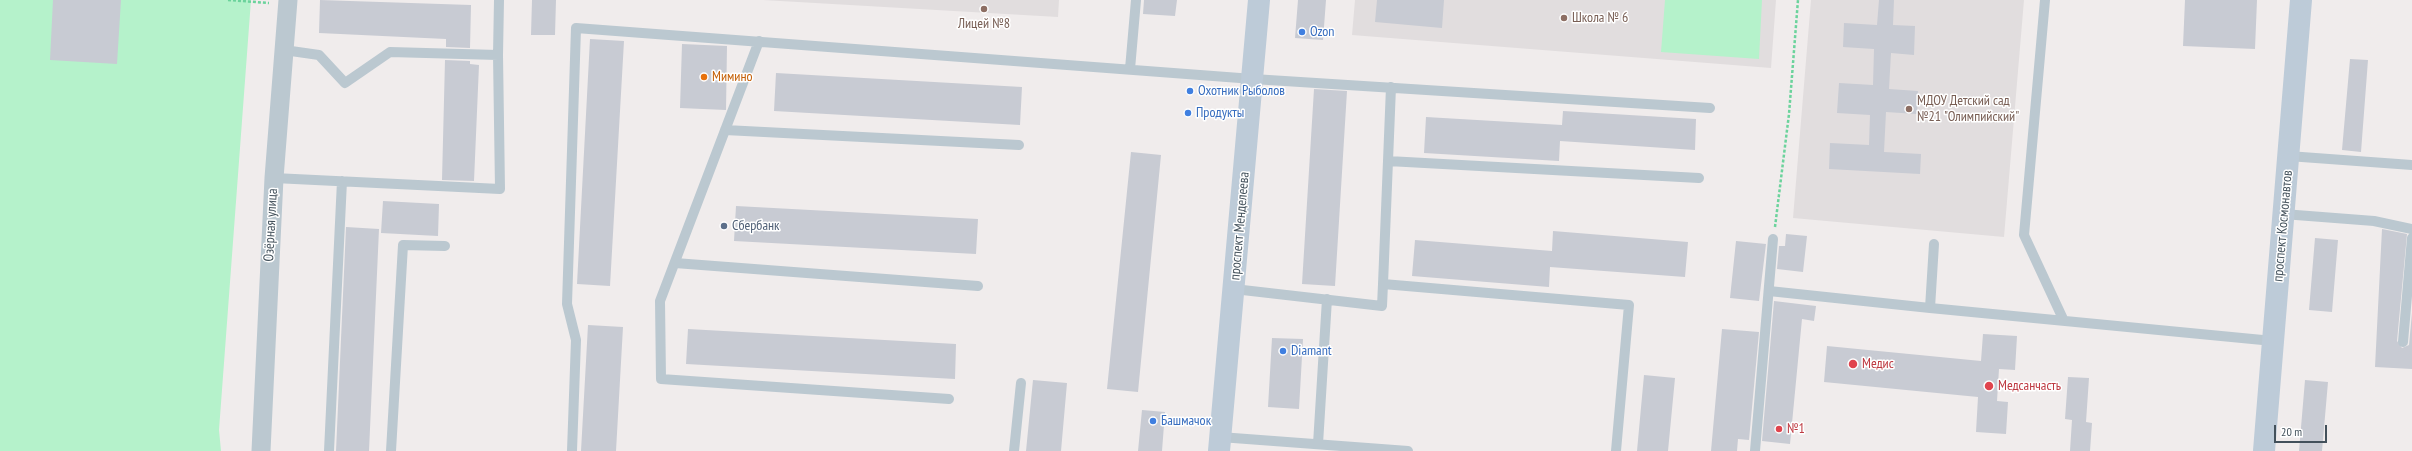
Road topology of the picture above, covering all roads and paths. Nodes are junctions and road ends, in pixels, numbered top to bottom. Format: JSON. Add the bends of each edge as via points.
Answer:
{"nodes":[{"id":1,"x":228,"y":0,"type":"edge"},
{"id":2,"x":499,"y":0,"type":"edge"},
{"id":3,"x":1136,"y":0,"type":"edge"},
{"id":4,"x":1259,"y":0,"type":"edge"},
{"id":5,"x":1798,"y":0,"type":"edge"},
{"id":6,"x":2045,"y":0,"type":"edge"},
{"id":7,"x":2301,"y":0,"type":"edge"},
{"id":8,"x":288,"y":2,"type":"edge"},
{"id":9,"x":759,"y":42,"type":"junction"},
{"id":10,"x":284,"y":50,"type":"junction"},
{"id":11,"x":498,"y":55,"type":"junction"},
{"id":12,"x":1130,"y":69,"type":"junction"},
{"id":13,"x":1253,"y":79,"type":"junction"},
{"id":14,"x":1391,"y":87,"type":"junction"},
{"id":15,"x":1710,"y":108,"type":"dead end"},
{"id":16,"x":725,"y":130,"type":"junction"},
{"id":17,"x":1019,"y":145,"type":"dead end"},
{"id":18,"x":2288,"y":156,"type":"junction"},
{"id":19,"x":1388,"y":161,"type":"junction"},
{"id":20,"x":2412,"y":165,"type":"edge"},
{"id":21,"x":274,"y":178,"type":"junction"},
{"id":22,"x":1699,"y":178,"type":"dead end"},
{"id":23,"x":342,"y":181,"type":"junction"},
{"id":24,"x":2283,"y":214,"type":"junction"},
{"id":25,"x":2412,"y":229,"type":"edge"},
{"id":26,"x":2412,"y":238,"type":"edge"},
{"id":27,"x":1773,"y":239,"type":"joint"},
{"id":28,"x":2412,"y":242,"type":"edge"},
{"id":29,"x":1934,"y":244,"type":"dead end"},
{"id":30,"x":445,"y":246,"type":"dead end"},
{"id":31,"x":675,"y":262,"type":"junction"},
{"id":32,"x":1383,"y":284,"type":"junction"},
{"id":33,"x":978,"y":286,"type":"dead end"},
{"id":34,"x":1234,"y":289,"type":"junction"},
{"id":35,"x":1769,"y":291,"type":"junction"},
{"id":36,"x":1326,"y":299,"type":"junction"},
{"id":37,"x":1930,"y":308,"type":"junction"},
{"id":38,"x":2064,"y":321,"type":"junction"},
{"id":39,"x":2273,"y":341,"type":"junction"},
{"id":40,"x":2403,"y":342,"type":"dead end"},
{"id":41,"x":1021,"y":383,"type":"dead end"},
{"id":42,"x":949,"y":399,"type":"dead end"},
{"id":43,"x":1219,"y":444,"type":"edge"},
{"id":44,"x":1318,"y":444,"type":"junction"},
{"id":45,"x":260,"y":451,"type":"edge"},
{"id":46,"x":329,"y":451,"type":"edge"},
{"id":47,"x":391,"y":451,"type":"edge"},
{"id":48,"x":572,"y":451,"type":"edge"},
{"id":49,"x":1014,"y":451,"type":"edge"},
{"id":50,"x":1408,"y":451,"type":"edge"},
{"id":51,"x":1616,"y":451,"type":"edge"},
{"id":52,"x":1755,"y":451,"type":"edge"},
{"id":53,"x":2264,"y":451,"type":"edge"}],
"edges":[{"from":1,"to":8,"type":"path"},
{"from":2,"to":11,"type":"lane"},
{"from":3,"to":12,"type":"lane"},
{"from":4,"to":13,"type":"street","name":"проспект Менделеева"},
{"from":5,"to":27,"type":"path","via":[[1789,114]]},
{"from":6,"to":38,"type":"lane","via":[[2024,235]]},
{"from":7,"to":18,"type":"street","name":"проспект Космонавтов"},
{"from":8,"to":10,"type":"street","name":"Озёрная улица"},
{"from":9,"to":12,"type":"lane"},
{"from":9,"to":16,"type":"lane"},
{"from":9,"to":48,"type":"lane","via":[[576,28],[567,304],[576,340]]},
{"from":10,"to":11,"type":"lane","via":[[319,55],[345,83],[390,52]]},
{"from":10,"to":21,"type":"street","name":"Озёрная улица"},
{"from":11,"to":23,"type":"lane","via":[[500,189]]},
{"from":12,"to":13,"type":"lane"},
{"from":13,"to":14,"type":"lane"},
{"from":13,"to":34,"type":"street","name":"проспект Менделеева"},
{"from":14,"to":15,"type":"lane"},
{"from":14,"to":19,"type":"lane"},
{"from":16,"to":17,"type":"lane"},
{"from":16,"to":31,"type":"lane"},
{"from":18,"to":20,"type":"lane"},
{"from":18,"to":24,"type":"street","name":"проспект Космонавтов"},
{"from":19,"to":22,"type":"lane"},
{"from":19,"to":32,"type":"lane"},
{"from":21,"to":23,"type":"lane"},
{"from":21,"to":45,"type":"street","name":"Озёрная улица"},
{"from":23,"to":46,"type":"lane"},
{"from":24,"to":25,"type":"lane","via":[[2374,221]]},
{"from":24,"to":39,"type":"street","name":"проспект Космонавтов"},
{"from":26,"to":28,"type":"lane"},
{"from":27,"to":35,"type":"lane"},
{"from":28,"to":40,"type":"lane"},
{"from":29,"to":37,"type":"lane"},
{"from":30,"to":47,"type":"lane","via":[[403,245]]},
{"from":31,"to":33,"type":"lane"},
{"from":31,"to":42,"type":"lane","via":[[660,301],[661,379]]},
{"from":32,"to":36,"type":"lane","via":[[1382,306]]},
{"from":32,"to":51,"type":"lane","via":[[1629,305]]},
{"from":34,"to":36,"type":"lane"},
{"from":34,"to":43,"type":"street","name":"проспект Менделеева"},
{"from":35,"to":37,"type":"lane"},
{"from":35,"to":52,"type":"lane"},
{"from":36,"to":44,"type":"lane"},
{"from":37,"to":38,"type":"lane"},
{"from":38,"to":39,"type":"lane"},
{"from":39,"to":53,"type":"street","name":"проспект Космонавтов"},
{"from":41,"to":49,"type":"lane"},
{"from":43,"to":44,"type":"lane"},
{"from":44,"to":50,"type":"lane"}]}
